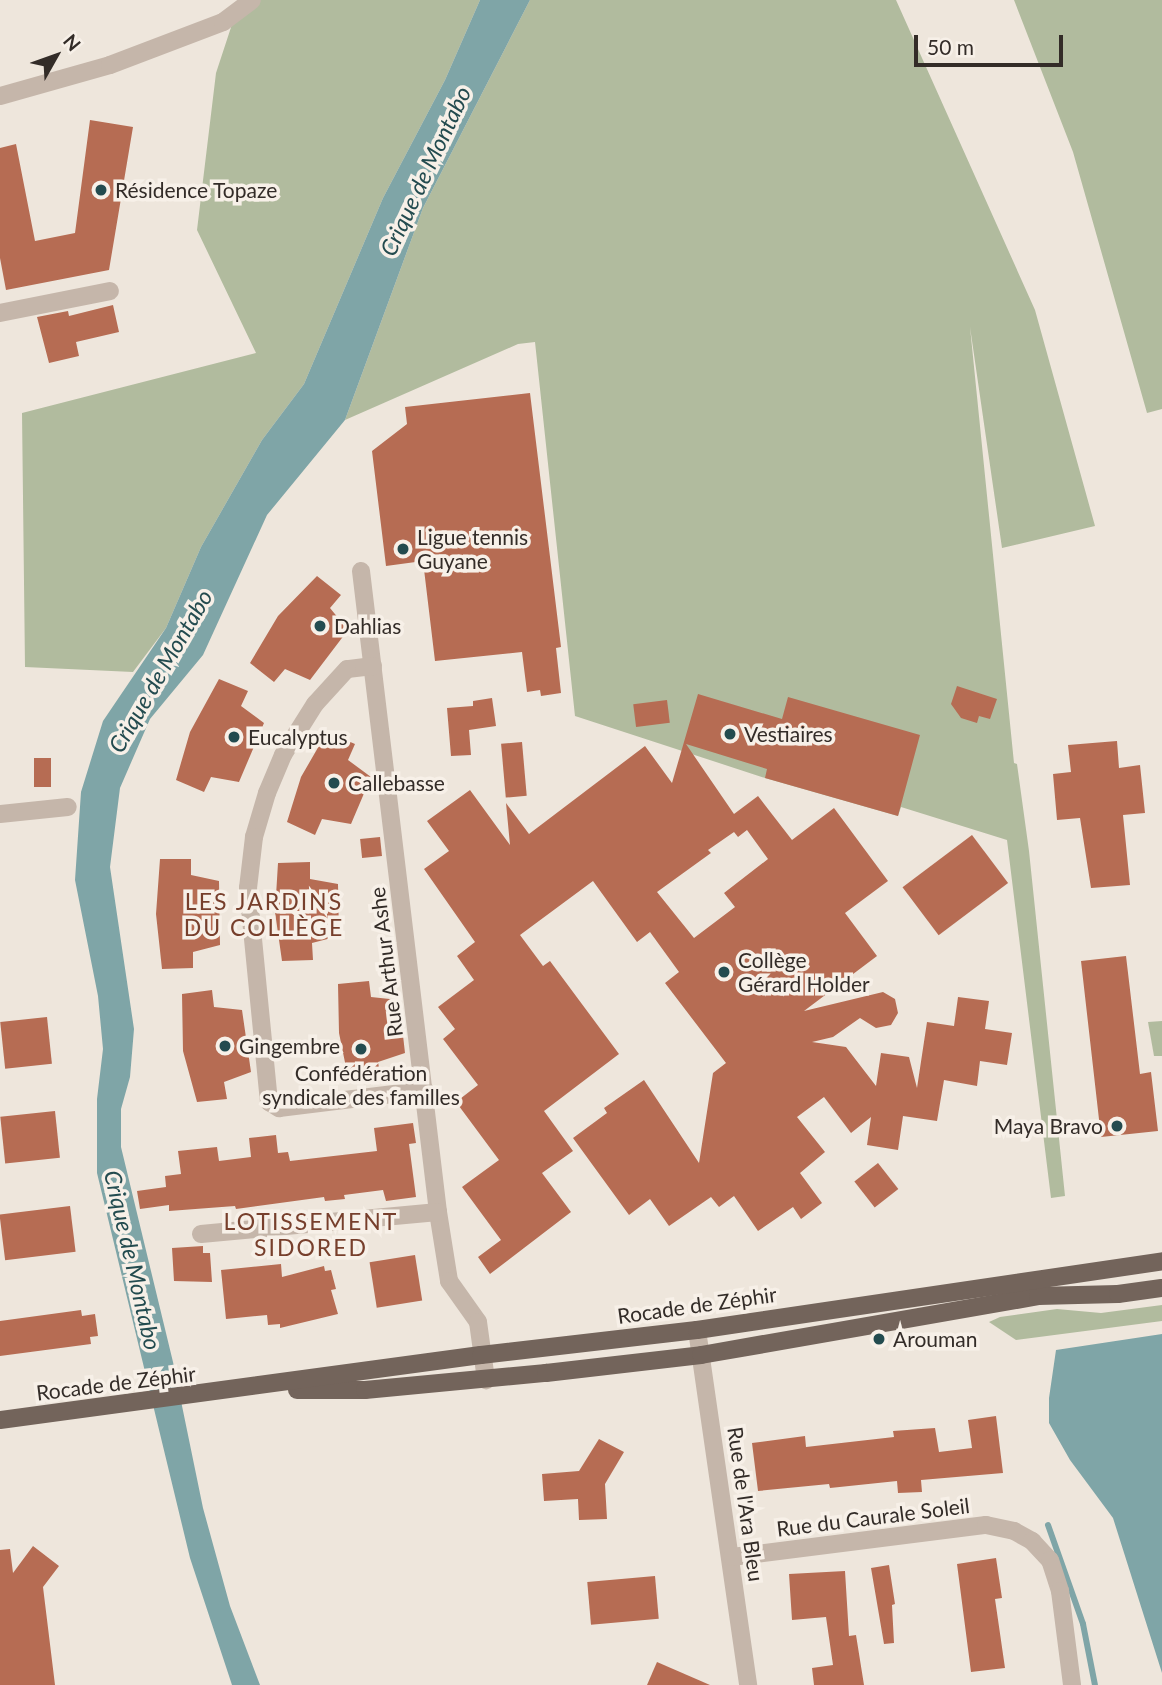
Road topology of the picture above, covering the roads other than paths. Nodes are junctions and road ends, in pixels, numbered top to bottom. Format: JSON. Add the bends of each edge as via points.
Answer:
{"nodes":[{"id":1,"x":252,"y":0,"type":"edge"},
{"id":2,"x":0,"y":96,"type":"edge"},
{"id":3,"x":110,"y":291,"type":"dead end"},
{"id":4,"x":0,"y":313,"type":"edge"},
{"id":5,"x":361,"y":570,"type":"dead end"},
{"id":6,"x":373,"y":666,"type":"junction"},
{"id":7,"x":68,"y":807,"type":"dead end"},
{"id":8,"x":0,"y":814,"type":"edge"},
{"id":9,"x":425,"y":1090,"type":"junction"},
{"id":10,"x":438,"y":1212,"type":"junction"},
{"id":11,"x":201,"y":1234,"type":"dead end"},
{"id":12,"x":1162,"y":1261,"type":"edge"},
{"id":13,"x":1162,"y":1288,"type":"edge"},
{"id":14,"x":697,"y":1330,"type":"junction"},
{"id":15,"x":479,"y":1347,"type":"junction"},
{"id":16,"x":701,"y":1355,"type":"junction"},
{"id":17,"x":485,"y":1380,"type":"junction"},
{"id":18,"x":237,"y":1389,"type":"junction"},
{"id":19,"x":0,"y":1420,"type":"edge"},
{"id":20,"x":732,"y":1557,"type":"junction"},
{"id":21,"x":748,"y":1685,"type":"edge"},
{"id":22,"x":1072,"y":1685,"type":"edge"}],
"edges":[{"from":1,"to":2,"type":"street","via":[[223,22],[110,65]]},
{"from":3,"to":4,"type":"street"},
{"from":5,"to":6,"type":"street","name":"Rue Arthur Ashe"},
{"from":6,"to":9,"type":"street","name":"Rue Arthur Ashe"},
{"from":6,"to":9,"type":"street","via":[[347,669],[315,704],[283,755],[254,837],[248,888],[269,1102],[279,1108]]},
{"from":7,"to":8,"type":"street"},
{"from":9,"to":10,"type":"street","name":"Rue Arthur Ashe"},
{"from":10,"to":11,"type":"street"},
{"from":10,"to":15,"type":"street","name":"Rue Arthur Ashe","via":[[449,1281],[478,1322]]},
{"from":12,"to":14,"type":"main road","name":"Rocade de Zéphir"},
{"from":13,"to":16,"type":"main road","name":"Rocade de Zéphir","via":[[1038,1296]]},
{"from":14,"to":15,"type":"main road","name":"Rocade de Zéphir"},
{"from":14,"to":16,"type":"street","name":"Rue de l'Ara Bleu"},
{"from":15,"to":17,"type":"street","name":"Rue Arthur Ashe"},
{"from":15,"to":18,"type":"main road","name":"Rocade de Zéphir"},
{"from":16,"to":17,"type":"main road","name":"Rocade de Zéphir"},
{"from":16,"to":20,"type":"street","name":"Rue de l'Ara Bleu"},
{"from":17,"to":18,"type":"main road","name":"Rocade de Zéphir","via":[[365,1390]]},
{"from":18,"to":19,"type":"main road","name":"Rocade de Zéphir"},
{"from":20,"to":21,"type":"street","name":"Rue de l'Ara Bleu"},
{"from":20,"to":22,"type":"street","name":"Rue du Caurale Soleil","via":[[986,1525],[1014,1531],[1032,1541],[1050,1560],[1060,1591]]}]}
